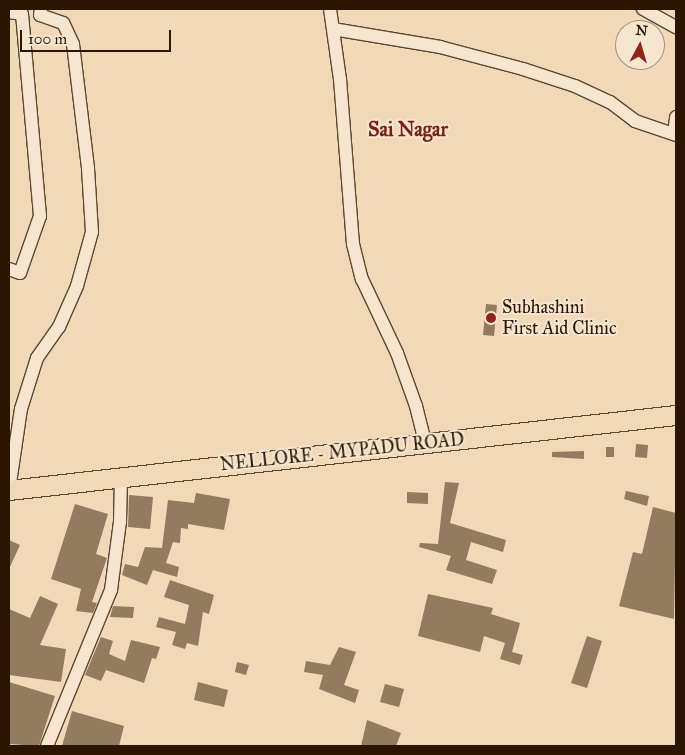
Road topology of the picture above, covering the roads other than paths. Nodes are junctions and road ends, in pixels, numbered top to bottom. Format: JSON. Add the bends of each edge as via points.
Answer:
{"nodes":[{"id":1,"x":41,"y":9,"type":"edge"},
{"id":2,"x":330,"y":9,"type":"edge"},
{"id":3,"x":643,"y":9,"type":"edge"},
{"id":4,"x":9,"y":12,"type":"edge"},
{"id":5,"x":676,"y":27,"type":"edge"},
{"id":6,"x":332,"y":29,"type":"junction"},
{"id":7,"x":676,"y":117,"type":"edge"},
{"id":8,"x":675,"y":134,"type":"edge"},
{"id":9,"x":9,"y":269,"type":"edge"},
{"id":10,"x":676,"y":415,"type":"edge"},
{"id":11,"x":425,"y":443,"type":"junction"},
{"id":12,"x":121,"y":477,"type":"junction"},
{"id":13,"x":9,"y":490,"type":"edge"},
{"id":14,"x":47,"y":746,"type":"edge"}],
"edges":[{"from":1,"to":13,"type":"street","via":[[40,15],[63,23],[73,44],[92,232],[77,286],[59,328],[37,358],[21,408]]},
{"from":2,"to":6,"type":"street"},
{"from":3,"to":5,"type":"street"},
{"from":4,"to":9,"type":"street","via":[[22,14],[40,216],[20,273]]},
{"from":6,"to":8,"type":"street","via":[[440,47],[523,69],[575,86],[610,102],[636,121]]},
{"from":6,"to":11,"type":"street","via":[[340,80],[353,244],[362,279],[416,406]]},
{"from":7,"to":8,"type":"street"},
{"from":10,"to":11,"type":"main road","name":"NELLORE - MYPADU ROAD"},
{"from":11,"to":12,"type":"main road","name":"NELLORE - MYPADU ROAD"},
{"from":12,"to":13,"type":"main road","name":"NELLORE - MYPADU ROAD"},
{"from":12,"to":14,"type":"street","via":[[120,522],[111,590]]}]}
